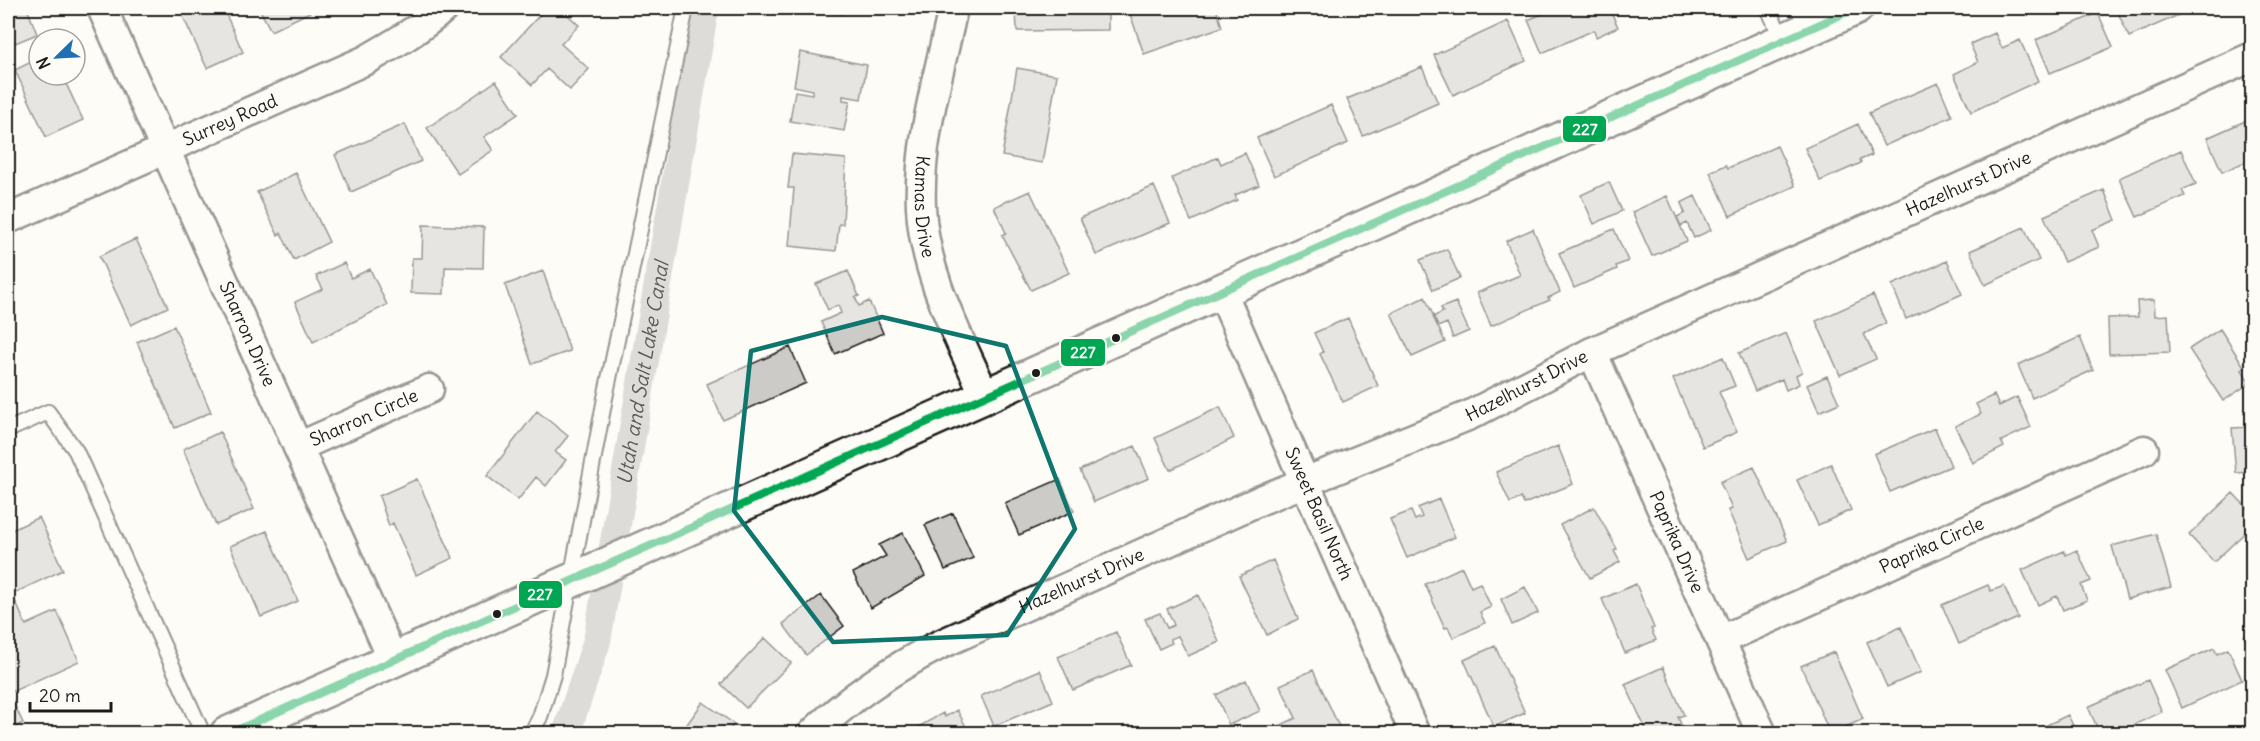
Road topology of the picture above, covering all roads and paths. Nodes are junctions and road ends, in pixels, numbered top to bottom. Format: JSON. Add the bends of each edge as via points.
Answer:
{"nodes":[{"id":1,"x":102,"y":8,"type":"edge"},
{"id":2,"x":444,"y":8,"type":"edge"},
{"id":3,"x":686,"y":8,"type":"edge"},
{"id":4,"x":953,"y":8,"type":"edge"},
{"id":5,"x":1768,"y":8,"type":"edge"},
{"id":6,"x":1856,"y":8,"type":"edge"},
{"id":7,"x":1796,"y":26,"type":"edge"},
{"id":8,"x":2253,"y":57,"type":"edge"},
{"id":9,"x":165,"y":148,"type":"junction"},
{"id":10,"x":8,"y":219,"type":"edge"},
{"id":11,"x":1222,"y":292,"type":"junction"},
{"id":12,"x":1592,"y":352,"type":"junction"},
{"id":13,"x":429,"y":389,"type":"dead end"},
{"id":14,"x":986,"y":398,"type":"junction"},
{"id":15,"x":8,"y":430,"type":"edge"},
{"id":16,"x":298,"y":447,"type":"junction"},
{"id":17,"x":2144,"y":450,"type":"dead end"},
{"id":18,"x":1304,"y":483,"type":"junction"},
{"id":19,"x":570,"y":583,"type":"junction"},
{"id":20,"x":1721,"y":640,"type":"junction"},
{"id":21,"x":393,"y":660,"type":"junction"},
{"id":22,"x":203,"y":734,"type":"edge"},
{"id":23,"x":227,"y":734,"type":"edge"},
{"id":24,"x":531,"y":734,"type":"edge"},
{"id":25,"x":812,"y":734,"type":"edge"},
{"id":26,"x":1415,"y":734,"type":"edge"},
{"id":27,"x":1762,"y":734,"type":"edge"}],
"edges":[{"from":1,"to":9,"type":"street","name":"Sharron Drive"},
{"from":2,"to":9,"type":"street","name":"Surrey Road","via":[[406,37],[366,60]]},
{"from":3,"to":19,"type":"lane"},
{"from":4,"to":14,"type":"street","name":"Kamas Drive","via":[[927,132],[921,208],[933,273]]},
{"from":5,"to":7,"type":"lane"},
{"from":6,"to":7,"type":"main road"},
{"from":7,"to":11,"type":"main road"},
{"from":8,"to":12,"type":"street","name":"Hazelhurst Drive"},
{"from":9,"to":10,"type":"street","name":"Surrey Road"},
{"from":9,"to":16,"type":"street","name":"Sharron Drive"},
{"from":11,"to":14,"type":"main road"},
{"from":11,"to":18,"type":"street","name":"Sweet Basil North"},
{"from":12,"to":18,"type":"street","name":"Hazelhurst Drive","via":[[1470,415]]},
{"from":12,"to":20,"type":"street","name":"Paprika Drive"},
{"from":13,"to":16,"type":"street","name":"Sharron Circle"},
{"from":14,"to":19,"type":"main road"},
{"from":15,"to":22,"type":"lane","via":[[48,412],[76,452]]},
{"from":16,"to":21,"type":"street","name":"Sharron Drive"},
{"from":17,"to":20,"type":"street","name":"Paprika Circle"},
{"from":18,"to":25,"type":"street","name":"Hazelhurst Drive","via":[[939,645],[862,690]]},
{"from":18,"to":26,"type":"street","name":"Sweet Basil North"},
{"from":19,"to":21,"type":"main road"},
{"from":19,"to":24,"type":"lane","via":[[553,675]]},
{"from":20,"to":27,"type":"street","name":"Paprika Drive"},
{"from":21,"to":23,"type":"main road"}]}
